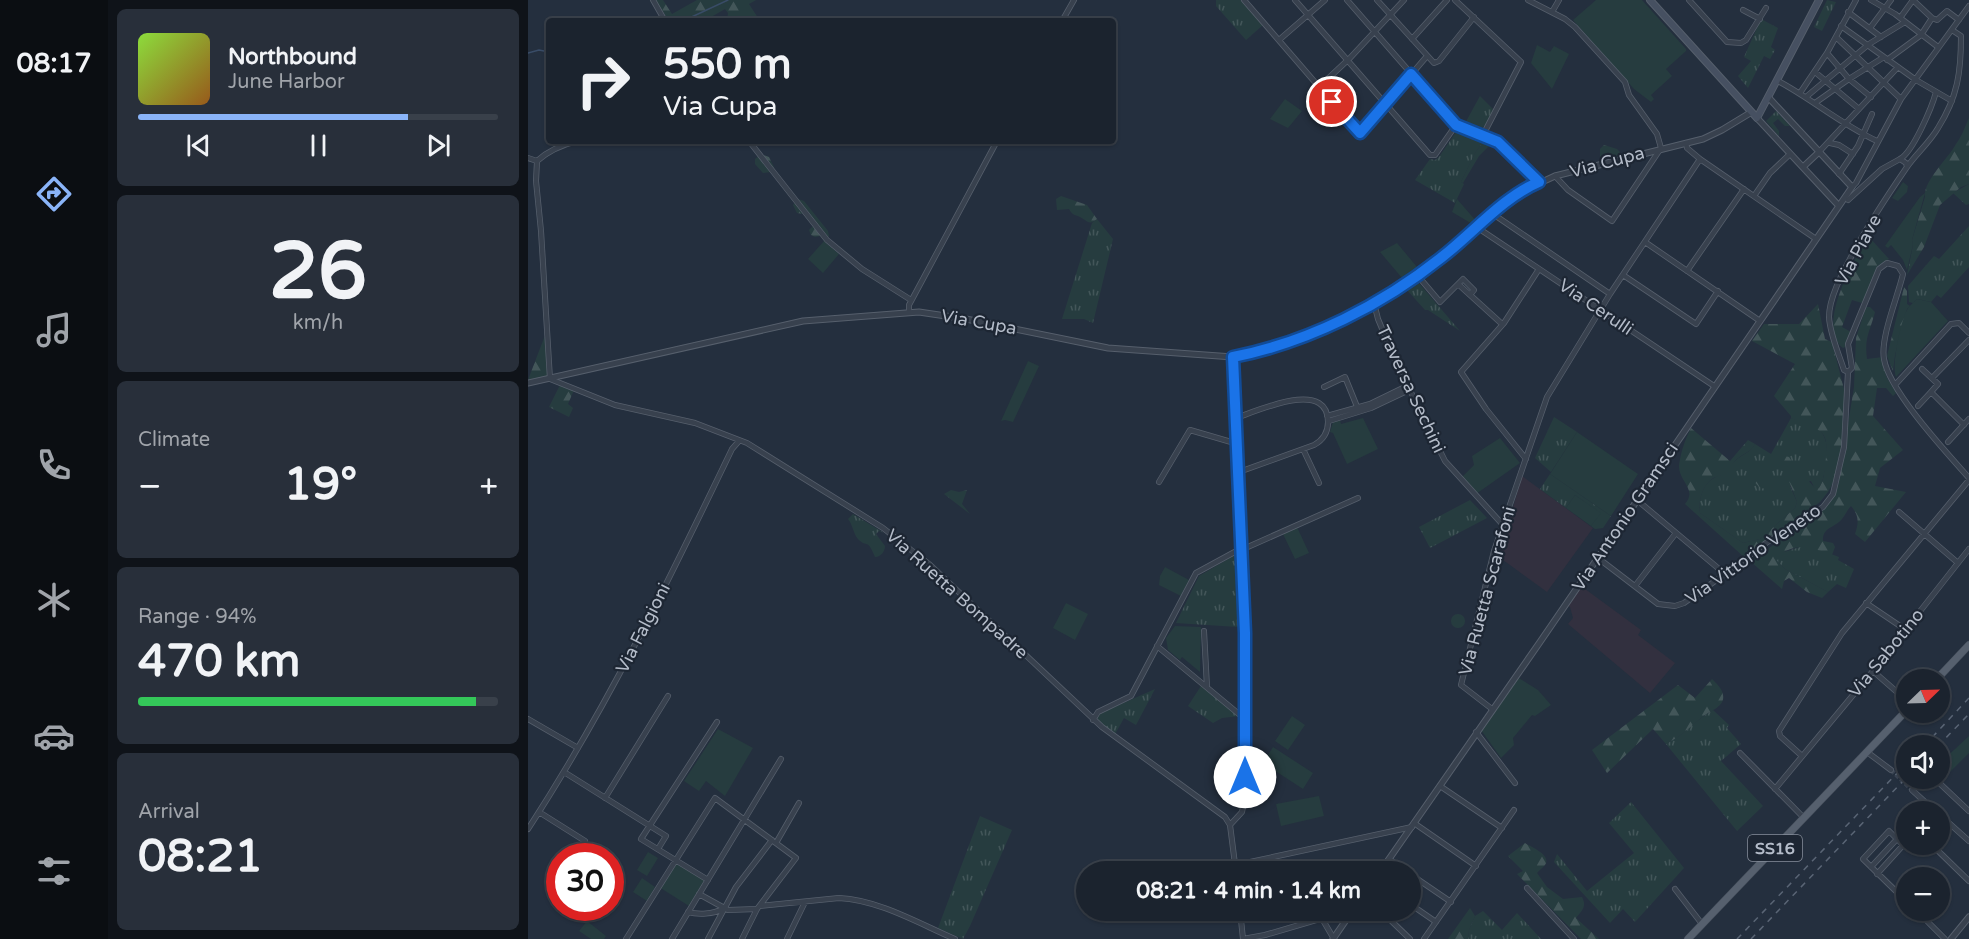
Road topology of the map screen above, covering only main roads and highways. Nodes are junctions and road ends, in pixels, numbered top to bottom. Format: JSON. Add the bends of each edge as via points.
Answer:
{"nodes":[{"id":1,"x":1650,"y":0,"type":"edge"},
{"id":2,"x":1819,"y":0,"type":"edge"},
{"id":3,"x":1969,"y":645,"type":"edge"},
{"id":4,"x":1946,"y":669,"type":"edge"},
{"id":5,"x":1896,"y":722,"type":"edge"},
{"id":6,"x":1688,"y":939,"type":"edge"}],
"edges":[{"from":1,"to":2,"type":"main road","via":[[1757,118]]},
{"from":3,"to":4,"type":"main road"},
{"from":5,"to":6,"type":"main road","number":"SS16"}]}
